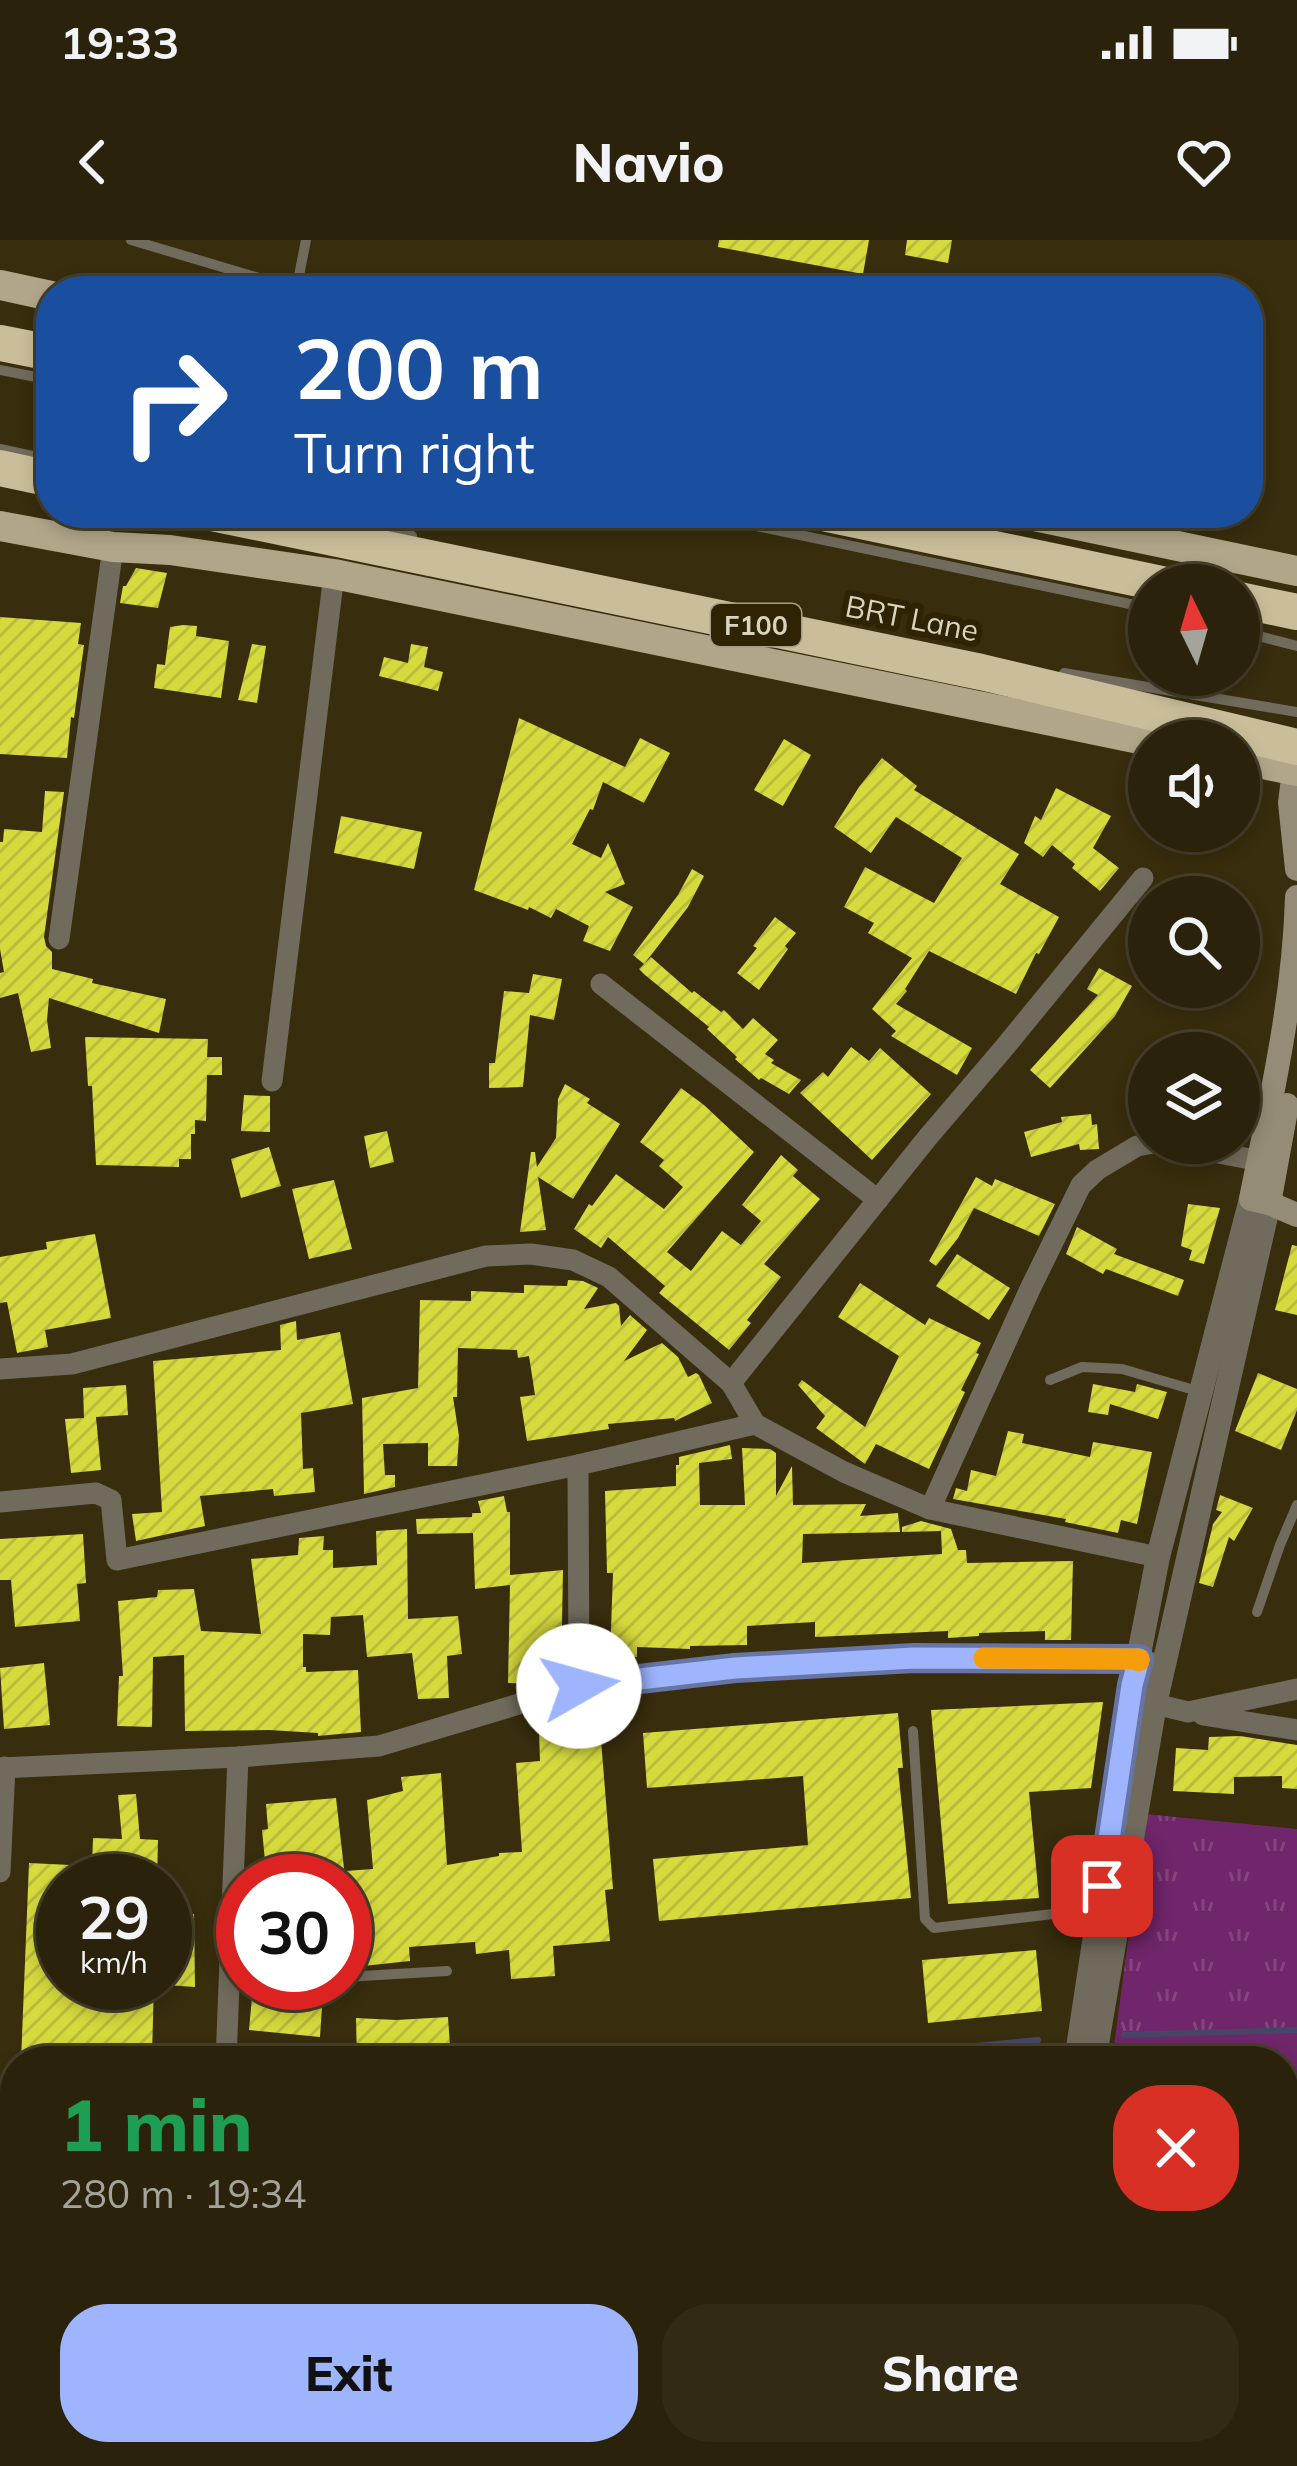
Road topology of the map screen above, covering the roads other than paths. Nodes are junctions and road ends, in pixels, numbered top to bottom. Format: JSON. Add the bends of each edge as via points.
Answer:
{"nodes":[{"id":1,"x":130,"y":240,"type":"edge"},
{"id":2,"x":306,"y":240,"type":"edge"},
{"id":3,"x":250,"y":276,"type":"edge"},
{"id":4,"x":299,"y":276,"type":"edge"},
{"id":5,"x":0,"y":285,"type":"edge"},
{"id":6,"x":36,"y":293,"type":"edge"},
{"id":7,"x":0,"y":343,"type":"edge"},
{"id":8,"x":36,"y":350,"type":"edge"},
{"id":9,"x":0,"y":370,"type":"edge"},
{"id":10,"x":36,"y":377,"type":"edge"},
{"id":11,"x":0,"y":449,"type":"edge"},
{"id":12,"x":36,"y":457,"type":"edge"},
{"id":13,"x":0,"y":468,"type":"edge"},
{"id":14,"x":36,"y":476,"type":"edge"},
{"id":15,"x":0,"y":526,"type":"edge"},
{"id":16,"x":308,"y":528,"type":"edge"},
{"id":17,"x":378,"y":528,"type":"edge"},
{"id":18,"x":766,"y":528,"type":"edge"},
{"id":19,"x":894,"y":528,"type":"edge"},
{"id":20,"x":1090,"y":528,"type":"edge"},
{"id":21,"x":436,"y":541,"type":"dead end"},
{"id":22,"x":113,"y":547,"type":"junction"},
{"id":23,"x":1297,"y":572,"type":"edge"},
{"id":24,"x":334,"y":574,"type":"junction"},
{"id":25,"x":1128,"y":577,"type":"edge"},
{"id":26,"x":1128,"y":604,"type":"edge"},
{"id":27,"x":1260,"y":604,"type":"edge"},
{"id":28,"x":749,"y":610,"type":"dead end"},
{"id":29,"x":1297,"y":612,"type":"edge"},
{"id":30,"x":814,"y":624,"type":"dead end"},
{"id":31,"x":1260,"y":637,"type":"edge"},
{"id":32,"x":1297,"y":646,"type":"edge"},
{"id":33,"x":1047,"y":670,"type":"dead end"},
{"id":34,"x":1297,"y":712,"type":"edge"},
{"id":35,"x":1128,"y":737,"type":"edge"},
{"id":36,"x":1260,"y":760,"type":"edge"},
{"id":37,"x":1296,"y":762,"type":"edge"},
{"id":38,"x":1297,"y":869,"type":"edge"},
{"id":39,"x":1128,"y":895,"type":"edge"},
{"id":40,"x":1297,"y":897,"type":"edge"},
{"id":41,"x":59,"y":939,"type":"dead end"},
{"id":42,"x":601,"y":984,"type":"dead end"},
{"id":43,"x":1293,"y":1006,"type":"edge"},
{"id":44,"x":1297,"y":1054,"type":"edge"},
{"id":45,"x":272,"y":1081,"type":"dead end"},
{"id":46,"x":1128,"y":1151,"type":"edge"},
{"id":47,"x":1260,"y":1161,"type":"edge"},
{"id":48,"x":1267,"y":1162,"type":"junction"},
{"id":49,"x":878,"y":1201,"type":"junction"},
{"id":50,"x":1260,"y":1201,"type":"junction"},
{"id":51,"x":1297,"y":1215,"type":"edge"},
{"id":52,"x":1226,"y":1335,"type":"junction"},
{"id":53,"x":0,"y":1370,"type":"edge"},
{"id":54,"x":1050,"y":1380,"type":"dead end"},
{"id":55,"x":731,"y":1383,"type":"junction"},
{"id":56,"x":1201,"y":1391,"type":"junction"},
{"id":57,"x":755,"y":1424,"type":"junction"},
{"id":58,"x":578,"y":1465,"type":"junction"},
{"id":59,"x":0,"y":1502,"type":"edge"},
{"id":60,"x":1297,"y":1505,"type":"edge"},
{"id":61,"x":930,"y":1509,"type":"junction"},
{"id":62,"x":1191,"y":1542,"type":"junction"},
{"id":63,"x":1161,"y":1545,"type":"junction"},
{"id":64,"x":1257,"y":1612,"type":"dead end"},
{"id":65,"x":1152,"y":1663,"type":"junction"},
{"id":66,"x":579,"y":1686,"type":"junction"},
{"id":67,"x":1297,"y":1689,"type":"edge"},
{"id":68,"x":1155,"y":1704,"type":"junction"},
{"id":69,"x":1188,"y":1712,"type":"junction"},
{"id":70,"x":1297,"y":1730,"type":"edge"},
{"id":71,"x":913,"y":1731,"type":"dead end"},
{"id":72,"x":238,"y":1757,"type":"junction"},
{"id":73,"x":2,"y":1768,"type":"edge"},
{"id":74,"x":237,"y":1854,"type":"edge"},
{"id":75,"x":0,"y":1872,"type":"edge"},
{"id":76,"x":1097,"y":1920,"type":"junction"},
{"id":77,"x":446,"y":1971,"type":"dead end"},
{"id":78,"x":372,"y":1975,"type":"edge"},
{"id":79,"x":233,"y":2010,"type":"edge"},
{"id":80,"x":228,"y":2046,"type":"edge"},
{"id":81,"x":1078,"y":2046,"type":"edge"},
{"id":82,"x":1097,"y":2046,"type":"edge"}],
"edges":[{"from":1,"to":3,"type":"lane"},
{"from":2,"to":4,"type":"lane"},
{"from":5,"to":6,"type":"main road"},
{"from":7,"to":8,"type":"highway"},
{"from":9,"to":10,"type":"lane"},
{"from":11,"to":12,"type":"lane"},
{"from":13,"to":14,"type":"highway"},
{"from":15,"to":22,"type":"main road"},
{"from":16,"to":37,"type":"highway","number":"F100","via":[[981,672]]},
{"from":17,"to":21,"type":"lane"},
{"from":18,"to":26,"type":"lane","name":"BRT Lane"},
{"from":19,"to":25,"type":"highway"},
{"from":20,"to":23,"type":"main road"},
{"from":22,"to":24,"type":"main road"},
{"from":22,"to":41,"type":"street"},
{"from":24,"to":35,"type":"main road"},
{"from":24,"to":45,"type":"street"},
{"from":27,"to":29,"type":"highway"},
{"from":28,"to":30,"type":"lane","name":"BRT Lane"},
{"from":31,"to":32,"type":"lane"},
{"from":33,"to":34,"type":"lane"},
{"from":36,"to":37,"type":"main road"},
{"from":37,"to":38,"type":"main road","via":[[1290,802]]},
{"from":39,"to":49,"type":"street"},
{"from":40,"to":43,"type":"main road"},
{"from":42,"to":49,"type":"street"},
{"from":43,"to":48,"type":"main road"},
{"from":44,"to":48,"type":"main road"},
{"from":46,"to":61,"type":"street","via":[[1081,1185]]},
{"from":47,"to":48,"type":"street"},
{"from":48,"to":50,"type":"main road"},
{"from":49,"to":55,"type":"street"},
{"from":50,"to":51,"type":"main road"},
{"from":50,"to":52,"type":"street"},
{"from":52,"to":56,"type":"street"},
{"from":52,"to":62,"type":"street"},
{"from":53,"to":55,"type":"street","via":[[72,1364],[486,1256],[531,1254],[573,1260],[608,1277]]},
{"from":54,"to":56,"type":"lane","via":[[1082,1366]]},
{"from":55,"to":57,"type":"street"},
{"from":56,"to":63,"type":"street"},
{"from":57,"to":58,"type":"street"},
{"from":57,"to":61,"type":"street"},
{"from":58,"to":59,"type":"street","via":[[117,1560],[111,1500],[96,1493]]},
{"from":58,"to":66,"type":"street"},
{"from":60,"to":64,"type":"lane"},
{"from":61,"to":63,"type":"street"},
{"from":62,"to":63,"type":"street"},
{"from":62,"to":65,"type":"street"},
{"from":63,"to":65,"type":"street"},
{"from":65,"to":66,"type":"street","via":[[914,1658]]},
{"from":65,"to":68,"type":"street"},
{"from":65,"to":76,"type":"street","via":[[1129,1708]]},
{"from":66,"to":72,"type":"street","via":[[379,1746]]},
{"from":67,"to":69,"type":"street"},
{"from":68,"to":69,"type":"street"},
{"from":68,"to":82,"type":"street"},
{"from":69,"to":70,"type":"street"},
{"from":71,"to":76,"type":"lane","via":[[925,1919],[934,1928],[1053,1914]]},
{"from":72,"to":73,"type":"street"},
{"from":72,"to":74,"type":"street"},
{"from":73,"to":75,"type":"street"},
{"from":76,"to":81,"type":"street"},
{"from":77,"to":78,"type":"lane"},
{"from":79,"to":80,"type":"street"}]}
